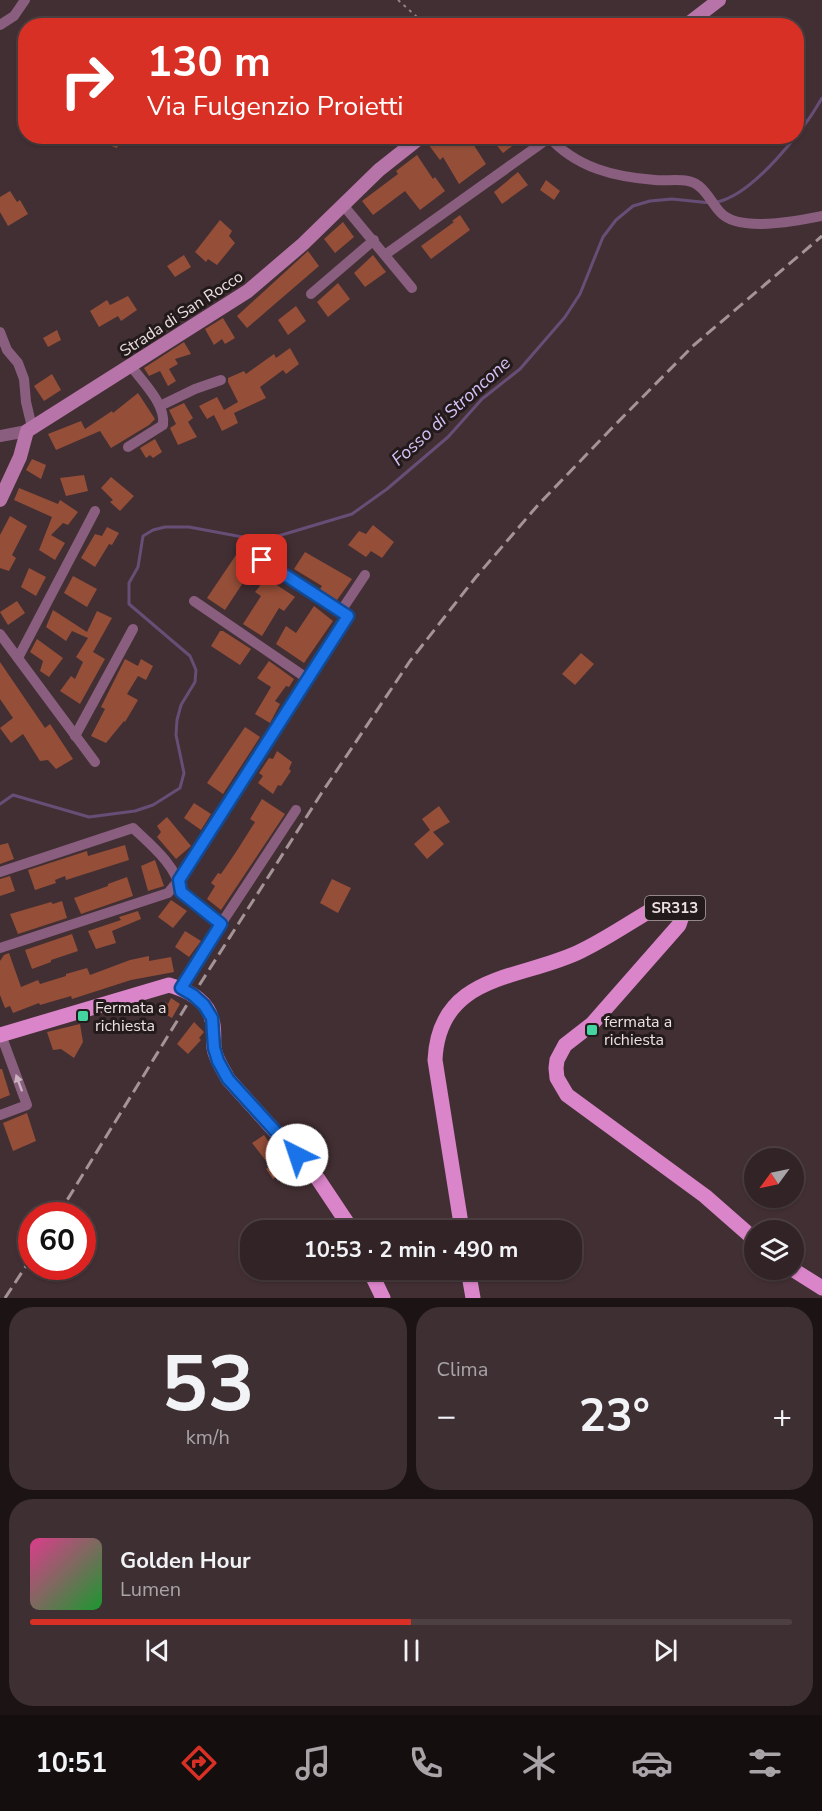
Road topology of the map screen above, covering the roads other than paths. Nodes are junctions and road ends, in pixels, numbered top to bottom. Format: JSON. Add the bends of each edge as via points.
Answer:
{"nodes":[{"id":1,"x":25,"y":0,"type":"edge"},
{"id":2,"x":719,"y":0,"type":"edge"},
{"id":3,"x":696,"y":18,"type":"edge"},
{"id":4,"x":0,"y":25,"type":"edge"},
{"id":5,"x":412,"y":144,"type":"edge"},
{"id":6,"x":538,"y":144,"type":"edge"},
{"id":7,"x":556,"y":144,"type":"edge"},
{"id":8,"x":343,"y":205,"type":"junction"},
{"id":9,"x":822,"y":216,"type":"edge"},
{"id":10,"x":374,"y":240,"type":"junction"},
{"id":11,"x":386,"y":254,"type":"junction"},
{"id":12,"x":412,"y":288,"type":"dead end"},
{"id":13,"x":311,"y":294,"type":"dead end"},
{"id":14,"x":0,"y":332,"type":"edge"},
{"id":15,"x":130,"y":365,"type":"junction"},
{"id":16,"x":221,"y":380,"type":"dead end"},
{"id":17,"x":160,"y":406,"type":"junction"},
{"id":18,"x":30,"y":429,"type":"junction"},
{"id":19,"x":0,"y":436,"type":"edge"},
{"id":20,"x":128,"y":447,"type":"dead end"},
{"id":21,"x":0,"y":500,"type":"edge"},
{"id":22,"x":95,"y":511,"type":"dead end"},
{"id":23,"x":262,"y":560,"type":"dead end"},
{"id":24,"x":365,"y":575,"type":"dead end"},
{"id":25,"x":194,"y":602,"type":"dead end"},
{"id":26,"x":345,"y":614,"type":"junction"},
{"id":27,"x":133,"y":628,"type":"dead end"},
{"id":28,"x":0,"y":634,"type":"edge"},
{"id":29,"x":18,"y":658,"type":"junction"},
{"id":30,"x":308,"y":679,"type":"junction"},
{"id":31,"x":75,"y":736,"type":"junction"},
{"id":32,"x":95,"y":762,"type":"dead end"},
{"id":33,"x":296,"y":810,"type":"dead end"},
{"id":34,"x":0,"y":872,"type":"edge"},
{"id":35,"x":179,"y":880,"type":"junction"},
{"id":36,"x":221,"y":924,"type":"junction"},
{"id":37,"x":0,"y":948,"type":"edge"},
{"id":38,"x":181,"y":988,"type":"junction"},
{"id":39,"x":0,"y":1034,"type":"edge"},
{"id":40,"x":0,"y":1115,"type":"edge"},
{"id":41,"x":345,"y":1220,"type":"edge"},
{"id":42,"x":460,"y":1220,"type":"edge"},
{"id":43,"x":744,"y":1230,"type":"edge"},
{"id":44,"x":804,"y":1277,"type":"edge"},
{"id":45,"x":374,"y":1280,"type":"edge"},
{"id":46,"x":470,"y":1280,"type":"edge"},
{"id":47,"x":822,"y":1288,"type":"edge"},
{"id":48,"x":383,"y":1298,"type":"edge"},
{"id":49,"x":473,"y":1298,"type":"edge"}],
"edges":[{"from":1,"to":4,"type":"street","via":[[14,16]]},
{"from":2,"to":3,"type":"main road"},
{"from":5,"to":8,"type":"main road","name":"Strada di San Rocco"},
{"from":6,"to":11,"type":"street"},
{"from":7,"to":9,"type":"street","via":[[581,163],[600,171],[698,185],[730,220],[788,222]]},
{"from":8,"to":10,"type":"street"},
{"from":8,"to":15,"type":"main road","name":"Strada di San Rocco","via":[[248,291]]},
{"from":10,"to":11,"type":"street"},
{"from":10,"to":13,"type":"street"},
{"from":11,"to":12,"type":"street"},
{"from":14,"to":18,"type":"street","via":[[24,379]]},
{"from":15,"to":17,"type":"street"},
{"from":15,"to":18,"type":"main road","name":"Strada di San Rocco"},
{"from":16,"to":17,"type":"street"},
{"from":17,"to":20,"type":"street","via":[[163,425]]},
{"from":18,"to":19,"type":"street"},
{"from":18,"to":21,"type":"main road"},
{"from":22,"to":29,"type":"street"},
{"from":23,"to":26,"type":"street"},
{"from":24,"to":26,"type":"street"},
{"from":25,"to":30,"type":"street"},
{"from":26,"to":30,"type":"street"},
{"from":27,"to":31,"type":"street"},
{"from":28,"to":29,"type":"street"},
{"from":29,"to":31,"type":"street"},
{"from":30,"to":35,"type":"street"},
{"from":31,"to":32,"type":"street"},
{"from":33,"to":36,"type":"street"},
{"from":34,"to":35,"type":"street","via":[[133,828]]},
{"from":35,"to":36,"type":"street","via":[[181,892]]},
{"from":35,"to":37,"type":"street","via":[[168,894]]},
{"from":36,"to":38,"type":"street"},
{"from":38,"to":39,"type":"main road","via":[[169,985]]},
{"from":38,"to":41,"type":"main road","via":[[204,1005],[212,1018],[214,1048],[228,1079],[318,1179]]},
{"from":40,"to":39,"type":"street","one_way":true,"via":[[27,1105]]},
{"from":42,"to":43,"type":"main road","number":"SR313","via":[[435,1060],[440,1027],[466,996],[484,984],[581,951],[662,907],[677,909],[679,925],[592,1024],[565,1045],[557,1060],[557,1078],[567,1095],[705,1196]]},
{"from":44,"to":47,"type":"main road"},
{"from":45,"to":48,"type":"main road"},
{"from":46,"to":49,"type":"main road"}]}
